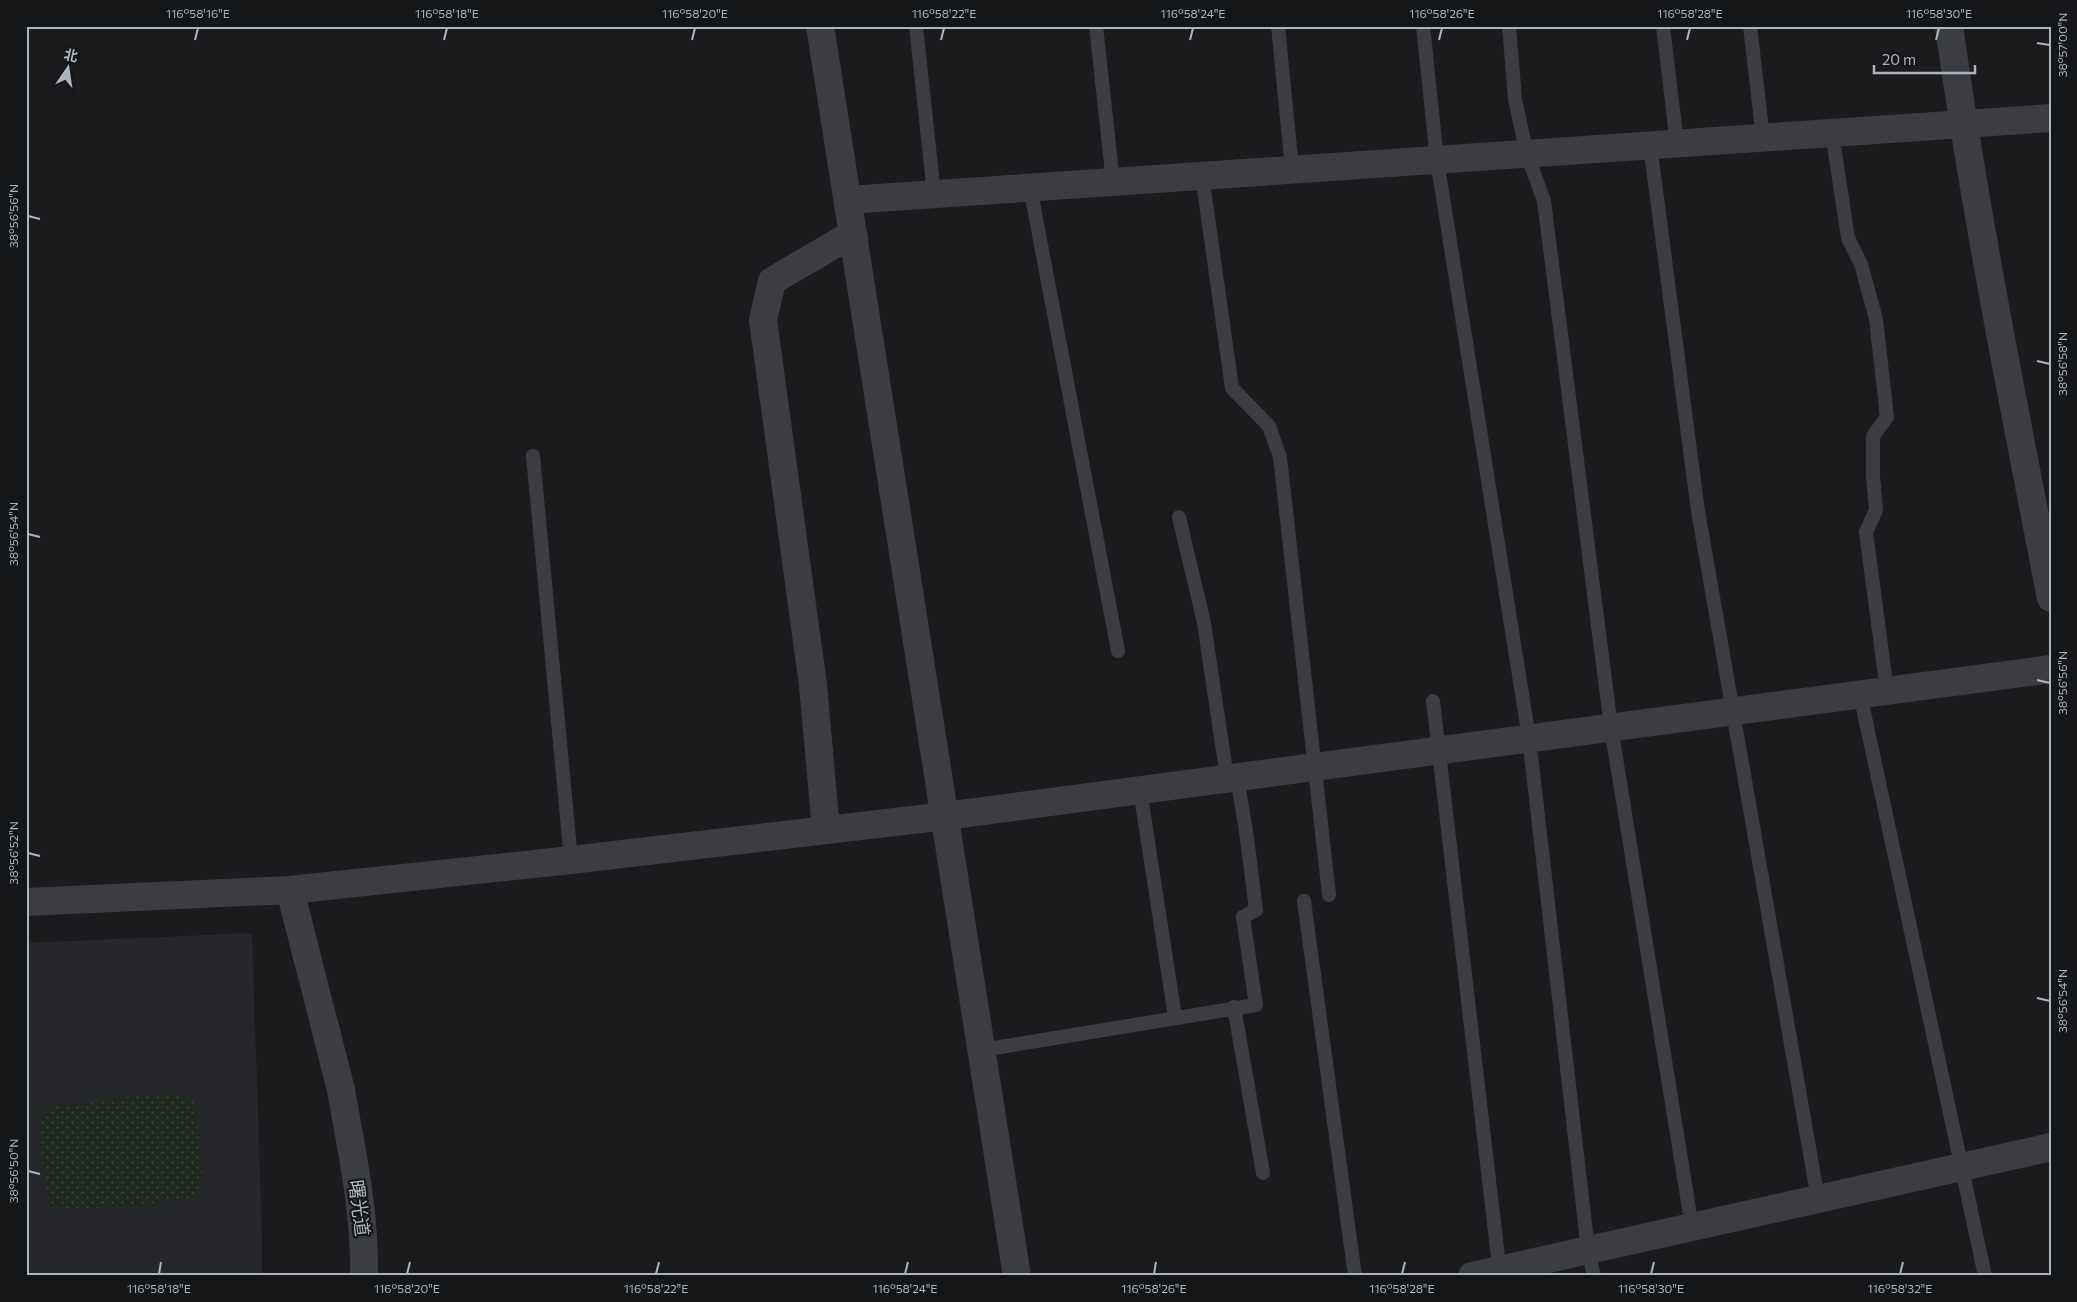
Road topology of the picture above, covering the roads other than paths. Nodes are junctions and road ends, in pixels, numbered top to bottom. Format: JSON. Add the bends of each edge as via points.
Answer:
{"nodes":[{"id":1,"x":820,"y":26,"type":"edge"},
{"id":2,"x":916,"y":26,"type":"edge"},
{"id":3,"x":1096,"y":26,"type":"edge"},
{"id":4,"x":1278,"y":26,"type":"edge"},
{"id":5,"x":1423,"y":26,"type":"edge"},
{"id":6,"x":1509,"y":26,"type":"edge"},
{"id":7,"x":1663,"y":26,"type":"edge"},
{"id":8,"x":1750,"y":26,"type":"edge"},
{"id":9,"x":1949,"y":26,"type":"edge"},
{"id":10,"x":2051,"y":118,"type":"edge"},
{"id":11,"x":1963,"y":124,"type":"junction"},
{"id":12,"x":1832,"y":133,"type":"junction"},
{"id":13,"x":1763,"y":138,"type":"junction"},
{"id":14,"x":1677,"y":144,"type":"junction"},
{"id":15,"x":1650,"y":145,"type":"junction"},
{"id":16,"x":1527,"y":154,"type":"junction"},
{"id":17,"x":1437,"y":160,"type":"junction"},
{"id":18,"x":1292,"y":169,"type":"junction"},
{"id":19,"x":1202,"y":176,"type":"junction"},
{"id":20,"x":1113,"y":182,"type":"junction"},
{"id":21,"x":1030,"y":187,"type":"junction"},
{"id":22,"x":934,"y":194,"type":"junction"},
{"id":23,"x":848,"y":200,"type":"junction"},
{"id":24,"x":854,"y":237,"type":"junction"},
{"id":25,"x":533,"y":456,"type":"dead end"},
{"id":26,"x":1179,"y":517,"type":"dead end"},
{"id":27,"x":2051,"y":598,"type":"edge"},
{"id":28,"x":1118,"y":651,"type":"dead end"},
{"id":29,"x":2051,"y":669,"type":"edge"},
{"id":30,"x":1887,"y":691,"type":"junction"},
{"id":31,"x":1860,"y":694,"type":"junction"},
{"id":32,"x":1434,"y":701,"type":"dead end"},
{"id":33,"x":1733,"y":711,"type":"junction"},
{"id":34,"x":1611,"y":727,"type":"junction"},
{"id":35,"x":1529,"y":738,"type":"junction"},
{"id":36,"x":1439,"y":750,"type":"junction"},
{"id":37,"x":1314,"y":767,"type":"junction"},
{"id":38,"x":1232,"y":778,"type":"junction"},
{"id":39,"x":1140,"y":790,"type":"junction"},
{"id":40,"x":946,"y":816,"type":"junction"},
{"id":41,"x":826,"y":830,"type":"junction"},
{"id":42,"x":571,"y":860,"type":"junction"},
{"id":43,"x":290,"y":890,"type":"junction"},
{"id":44,"x":1329,"y":894,"type":"dead end"},
{"id":45,"x":1304,"y":901,"type":"dead end"},
{"id":46,"x":26,"y":902,"type":"edge"},
{"id":47,"x":1234,"y":1007,"type":"junction"},
{"id":48,"x":1176,"y":1017,"type":"junction"},
{"id":49,"x":982,"y":1050,"type":"junction"},
{"id":50,"x":2051,"y":1147,"type":"edge"},
{"id":51,"x":1961,"y":1167,"type":"junction"},
{"id":52,"x":1263,"y":1173,"type":"dead end"},
{"id":53,"x":1818,"y":1199,"type":"junction"},
{"id":54,"x":1692,"y":1227,"type":"junction"},
{"id":55,"x":1591,"y":1263,"type":"edge"},
{"id":56,"x":1500,"y":1273,"type":"edge"},
{"id":57,"x":364,"y":1276,"type":"edge"},
{"id":58,"x":1018,"y":1276,"type":"edge"},
{"id":59,"x":1355,"y":1276,"type":"edge"},
{"id":60,"x":1472,"y":1276,"type":"edge"},
{"id":61,"x":1985,"y":1276,"type":"edge"}],
"edges":[{"from":1,"to":23,"type":"street"},
{"from":2,"to":22,"type":"lane"},
{"from":3,"to":20,"type":"lane"},
{"from":4,"to":18,"type":"lane"},
{"from":5,"to":17,"type":"lane"},
{"from":6,"to":16,"type":"lane","via":[[1515,99]]},
{"from":7,"to":14,"type":"lane"},
{"from":8,"to":13,"type":"lane"},
{"from":9,"to":11,"type":"street"},
{"from":10,"to":11,"type":"street"},
{"from":11,"to":12,"type":"street"},
{"from":11,"to":27,"type":"street","via":[[1997,324]]},
{"from":12,"to":13,"type":"street"},
{"from":12,"to":30,"type":"lane","via":[[1848,238],[1861,264],[1876,319],[1883,376],[1887,417],[1873,436],[1876,510],[1866,532]]},
{"from":13,"to":14,"type":"street"},
{"from":14,"to":15,"type":"street"},
{"from":15,"to":16,"type":"street"},
{"from":15,"to":33,"type":"lane","via":[[1698,511]]},
{"from":16,"to":17,"type":"street"},
{"from":16,"to":34,"type":"lane","via":[[1544,201]]},
{"from":17,"to":18,"type":"street"},
{"from":17,"to":35,"type":"lane"},
{"from":18,"to":19,"type":"street"},
{"from":19,"to":20,"type":"street"},
{"from":19,"to":37,"type":"lane","via":[[1232,388],[1269,426],[1280,457]]},
{"from":20,"to":21,"type":"street"},
{"from":21,"to":22,"type":"street"},
{"from":21,"to":28,"type":"lane"},
{"from":22,"to":23,"type":"street"},
{"from":23,"to":24,"type":"street"},
{"from":24,"to":40,"type":"street"},
{"from":24,"to":41,"type":"street","via":[[842,240],[772,281],[763,320],[813,686]]},
{"from":25,"to":42,"type":"lane"},
{"from":26,"to":38,"type":"lane","via":[[1204,623]]},
{"from":29,"to":30,"type":"street"},
{"from":30,"to":31,"type":"street"},
{"from":31,"to":33,"type":"street"},
{"from":31,"to":51,"type":"lane"},
{"from":32,"to":36,"type":"lane"},
{"from":33,"to":34,"type":"street"},
{"from":33,"to":53,"type":"lane"},
{"from":34,"to":35,"type":"street"},
{"from":34,"to":54,"type":"lane"},
{"from":35,"to":36,"type":"street"},
{"from":35,"to":55,"type":"lane"},
{"from":36,"to":37,"type":"street"},
{"from":36,"to":56,"type":"lane"},
{"from":37,"to":38,"type":"street"},
{"from":37,"to":44,"type":"lane"},
{"from":38,"to":39,"type":"street"},
{"from":38,"to":47,"type":"lane","via":[[1246,831],[1256,910],[1244,917],[1256,1005]]},
{"from":39,"to":40,"type":"street"},
{"from":39,"to":48,"type":"lane"},
{"from":40,"to":41,"type":"street"},
{"from":40,"to":49,"type":"street"},
{"from":41,"to":42,"type":"street"},
{"from":42,"to":43,"type":"street"},
{"from":43,"to":46,"type":"street"},
{"from":43,"to":57,"type":"street","name":"曙光道","via":[[341,1090],[360,1201]]},
{"from":45,"to":59,"type":"lane"},
{"from":47,"to":48,"type":"lane"},
{"from":47,"to":52,"type":"lane"},
{"from":48,"to":49,"type":"lane"},
{"from":49,"to":58,"type":"street"},
{"from":50,"to":51,"type":"street"},
{"from":51,"to":53,"type":"street"},
{"from":51,"to":61,"type":"lane"},
{"from":53,"to":54,"type":"street"},
{"from":54,"to":55,"type":"street"},
{"from":55,"to":56,"type":"street"},
{"from":56,"to":60,"type":"street"}]}
